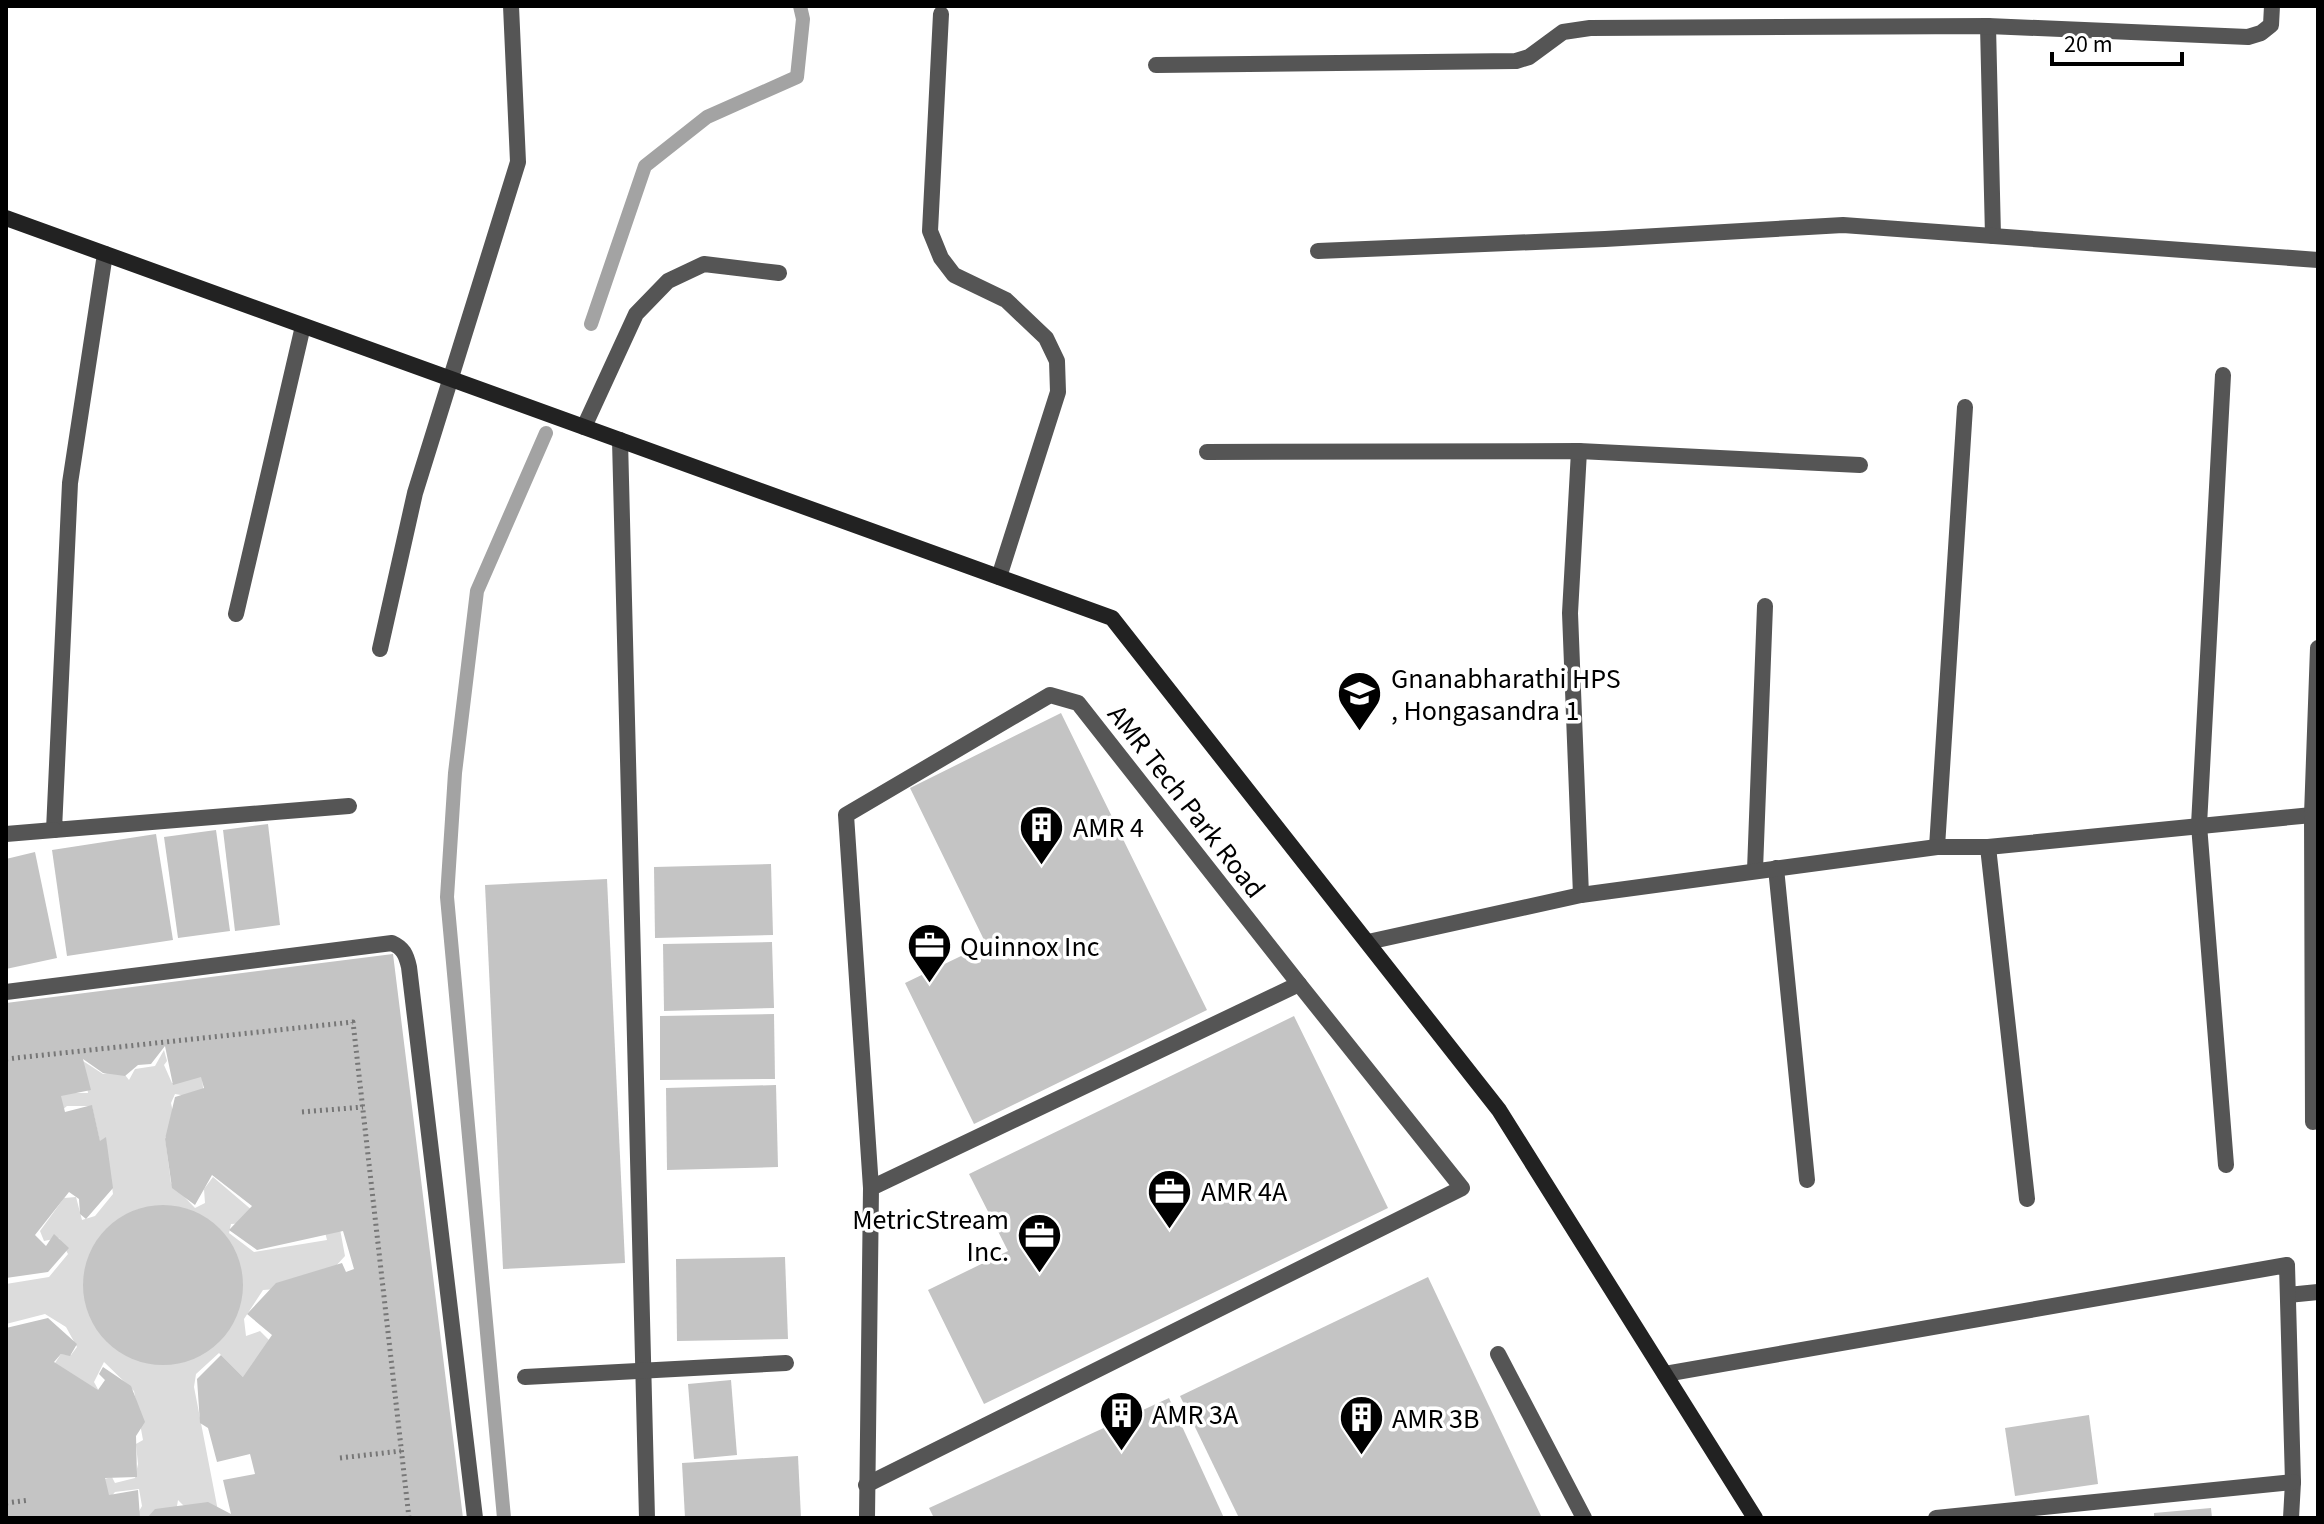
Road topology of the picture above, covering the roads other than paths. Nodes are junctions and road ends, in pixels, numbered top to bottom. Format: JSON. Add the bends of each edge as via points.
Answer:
{"nodes":[{"id":1,"x":511,"y":6,"type":"edge"},
{"id":2,"x":2272,"y":6,"type":"edge"},
{"id":3,"x":941,"y":14,"type":"dead end"},
{"id":4,"x":1988,"y":26,"type":"junction"},
{"id":5,"x":1156,"y":65,"type":"dead end"},
{"id":6,"x":6,"y":218,"type":"edge"},
{"id":7,"x":1993,"y":236,"type":"junction"},
{"id":8,"x":1318,"y":251,"type":"dead end"},
{"id":9,"x":105,"y":254,"type":"junction"},
{"id":10,"x":2318,"y":260,"type":"edge"},
{"id":11,"x":779,"y":273,"type":"dead end"},
{"id":12,"x":303,"y":326,"type":"junction"},
{"id":13,"x":2223,"y":375,"type":"dead end"},
{"id":14,"x":451,"y":379,"type":"junction"},
{"id":15,"x":1965,"y":407,"type":"dead end"},
{"id":16,"x":584,"y":427,"type":"junction"},
{"id":17,"x":620,"y":440,"type":"junction"},
{"id":18,"x":1579,"y":451,"type":"junction"},
{"id":19,"x":1207,"y":452,"type":"dead end"},
{"id":20,"x":1860,"y":465,"type":"dead end"},
{"id":21,"x":999,"y":577,"type":"junction"},
{"id":22,"x":1765,"y":606,"type":"dead end"},
{"id":23,"x":236,"y":614,"type":"dead end"},
{"id":24,"x":2318,"y":648,"type":"edge"},
{"id":25,"x":380,"y":649,"type":"dead end"},
{"id":26,"x":2316,"y":731,"type":"edge"},
{"id":27,"x":349,"y":806,"type":"dead end"},
{"id":28,"x":2312,"y":815,"type":"junction"},
{"id":29,"x":2199,"y":825,"type":"junction"},
{"id":30,"x":54,"y":830,"type":"junction"},
{"id":31,"x":6,"y":834,"type":"edge"},
{"id":32,"x":1937,"y":847,"type":"junction"},
{"id":33,"x":1988,"y":847,"type":"junction"},
{"id":34,"x":1776,"y":868,"type":"junction"},
{"id":35,"x":1755,"y":870,"type":"junction"},
{"id":36,"x":1581,"y":895,"type":"junction"},
{"id":37,"x":2316,"y":917,"type":"edge"},
{"id":38,"x":1368,"y":942,"type":"junction"},
{"id":39,"x":1299,"y":984,"type":"junction"},
{"id":40,"x":6,"y":992,"type":"edge"},
{"id":41,"x":2316,"y":1097,"type":"edge"},
{"id":42,"x":2313,"y":1122,"type":"dead end"},
{"id":43,"x":2226,"y":1165,"type":"dead end"},
{"id":44,"x":1807,"y":1180,"type":"dead end"},
{"id":45,"x":871,"y":1188,"type":"junction"},
{"id":46,"x":2027,"y":1199,"type":"dead end"},
{"id":47,"x":2318,"y":1292,"type":"edge"},
{"id":48,"x":2288,"y":1295,"type":"junction"},
{"id":49,"x":1498,"y":1354,"type":"dead end"},
{"id":50,"x":786,"y":1363,"type":"dead end"},
{"id":51,"x":643,"y":1371,"type":"junction"},
{"id":52,"x":1665,"y":1374,"type":"junction"},
{"id":53,"x":525,"y":1377,"type":"dead end"},
{"id":54,"x":2293,"y":1482,"type":"junction"},
{"id":55,"x":866,"y":1485,"type":"junction"},
{"id":56,"x":475,"y":1518,"type":"edge"},
{"id":57,"x":647,"y":1518,"type":"edge"},
{"id":58,"x":867,"y":1518,"type":"edge"},
{"id":59,"x":1584,"y":1518,"type":"edge"},
{"id":60,"x":1755,"y":1518,"type":"edge"},
{"id":61,"x":1936,"y":1518,"type":"edge"},
{"id":62,"x":2291,"y":1518,"type":"edge"}],
"edges":[{"from":1,"to":14,"type":"street","via":[[518,162]]},
{"from":2,"to":4,"type":"street","via":[[2271,25],[2248,37]]},
{"from":3,"to":21,"type":"street","via":[[930,231],[954,275],[1006,300],[1046,338],[1057,361],[1058,392]]},
{"from":4,"to":5,"type":"street","via":[[1590,28],[1563,32],[1516,61]]},
{"from":4,"to":7,"type":"street"},
{"from":6,"to":9,"type":"street"},
{"from":7,"to":8,"type":"street","via":[[1843,225]]},
{"from":7,"to":10,"type":"street"},
{"from":9,"to":12,"type":"street"},
{"from":9,"to":30,"type":"street","via":[[70,483]]},
{"from":11,"to":16,"type":"street","via":[[704,264],[668,281],[636,314]]},
{"from":12,"to":14,"type":"street"},
{"from":12,"to":23,"type":"street"},
{"from":13,"to":29,"type":"street"},
{"from":14,"to":16,"type":"street"},
{"from":14,"to":25,"type":"street","via":[[415,493]]},
{"from":15,"to":32,"type":"street"},
{"from":16,"to":17,"type":"street"},
{"from":17,"to":21,"type":"street"},
{"from":17,"to":51,"type":"street"},
{"from":18,"to":19,"type":"street"},
{"from":18,"to":20,"type":"street"},
{"from":18,"to":36,"type":"street","via":[[1570,613]]},
{"from":21,"to":38,"type":"street","via":[[1112,618]]},
{"from":22,"to":35,"type":"street"},
{"from":24,"to":26,"type":"street"},
{"from":26,"to":28,"type":"street"},
{"from":27,"to":30,"type":"street"},
{"from":28,"to":29,"type":"street"},
{"from":28,"to":37,"type":"street"},
{"from":29,"to":33,"type":"street"},
{"from":29,"to":43,"type":"street"},
{"from":30,"to":31,"type":"street"},
{"from":32,"to":33,"type":"street"},
{"from":32,"to":34,"type":"street"},
{"from":33,"to":46,"type":"street"},
{"from":34,"to":35,"type":"street"},
{"from":34,"to":44,"type":"street"},
{"from":35,"to":36,"type":"street"},
{"from":36,"to":38,"type":"street"},
{"from":37,"to":41,"type":"street"},
{"from":38,"to":52,"type":"street","via":[[1499,1110]]},
{"from":39,"to":45,"type":"street"},
{"from":39,"to":45,"type":"street","name":"AMR Tech Park Road","via":[[1078,703],[1050,695],[846,815]]},
{"from":39,"to":55,"type":"street","via":[[1462,1188]]},
{"from":40,"to":56,"type":"street","via":[[392,943],[400,947],[409,967]]},
{"from":41,"to":42,"type":"street"},
{"from":45,"to":55,"type":"street","name":"AMR Tech Park Road"},
{"from":47,"to":48,"type":"street"},
{"from":48,"to":52,"type":"street","via":[[2287,1265]]},
{"from":48,"to":54,"type":"street"},
{"from":49,"to":59,"type":"street"},
{"from":50,"to":51,"type":"street"},
{"from":51,"to":53,"type":"street"},
{"from":51,"to":57,"type":"street"},
{"from":52,"to":60,"type":"street"},
{"from":54,"to":61,"type":"street"},
{"from":54,"to":62,"type":"street"},
{"from":55,"to":58,"type":"street","name":"AMR Tech Park Road"}]}
